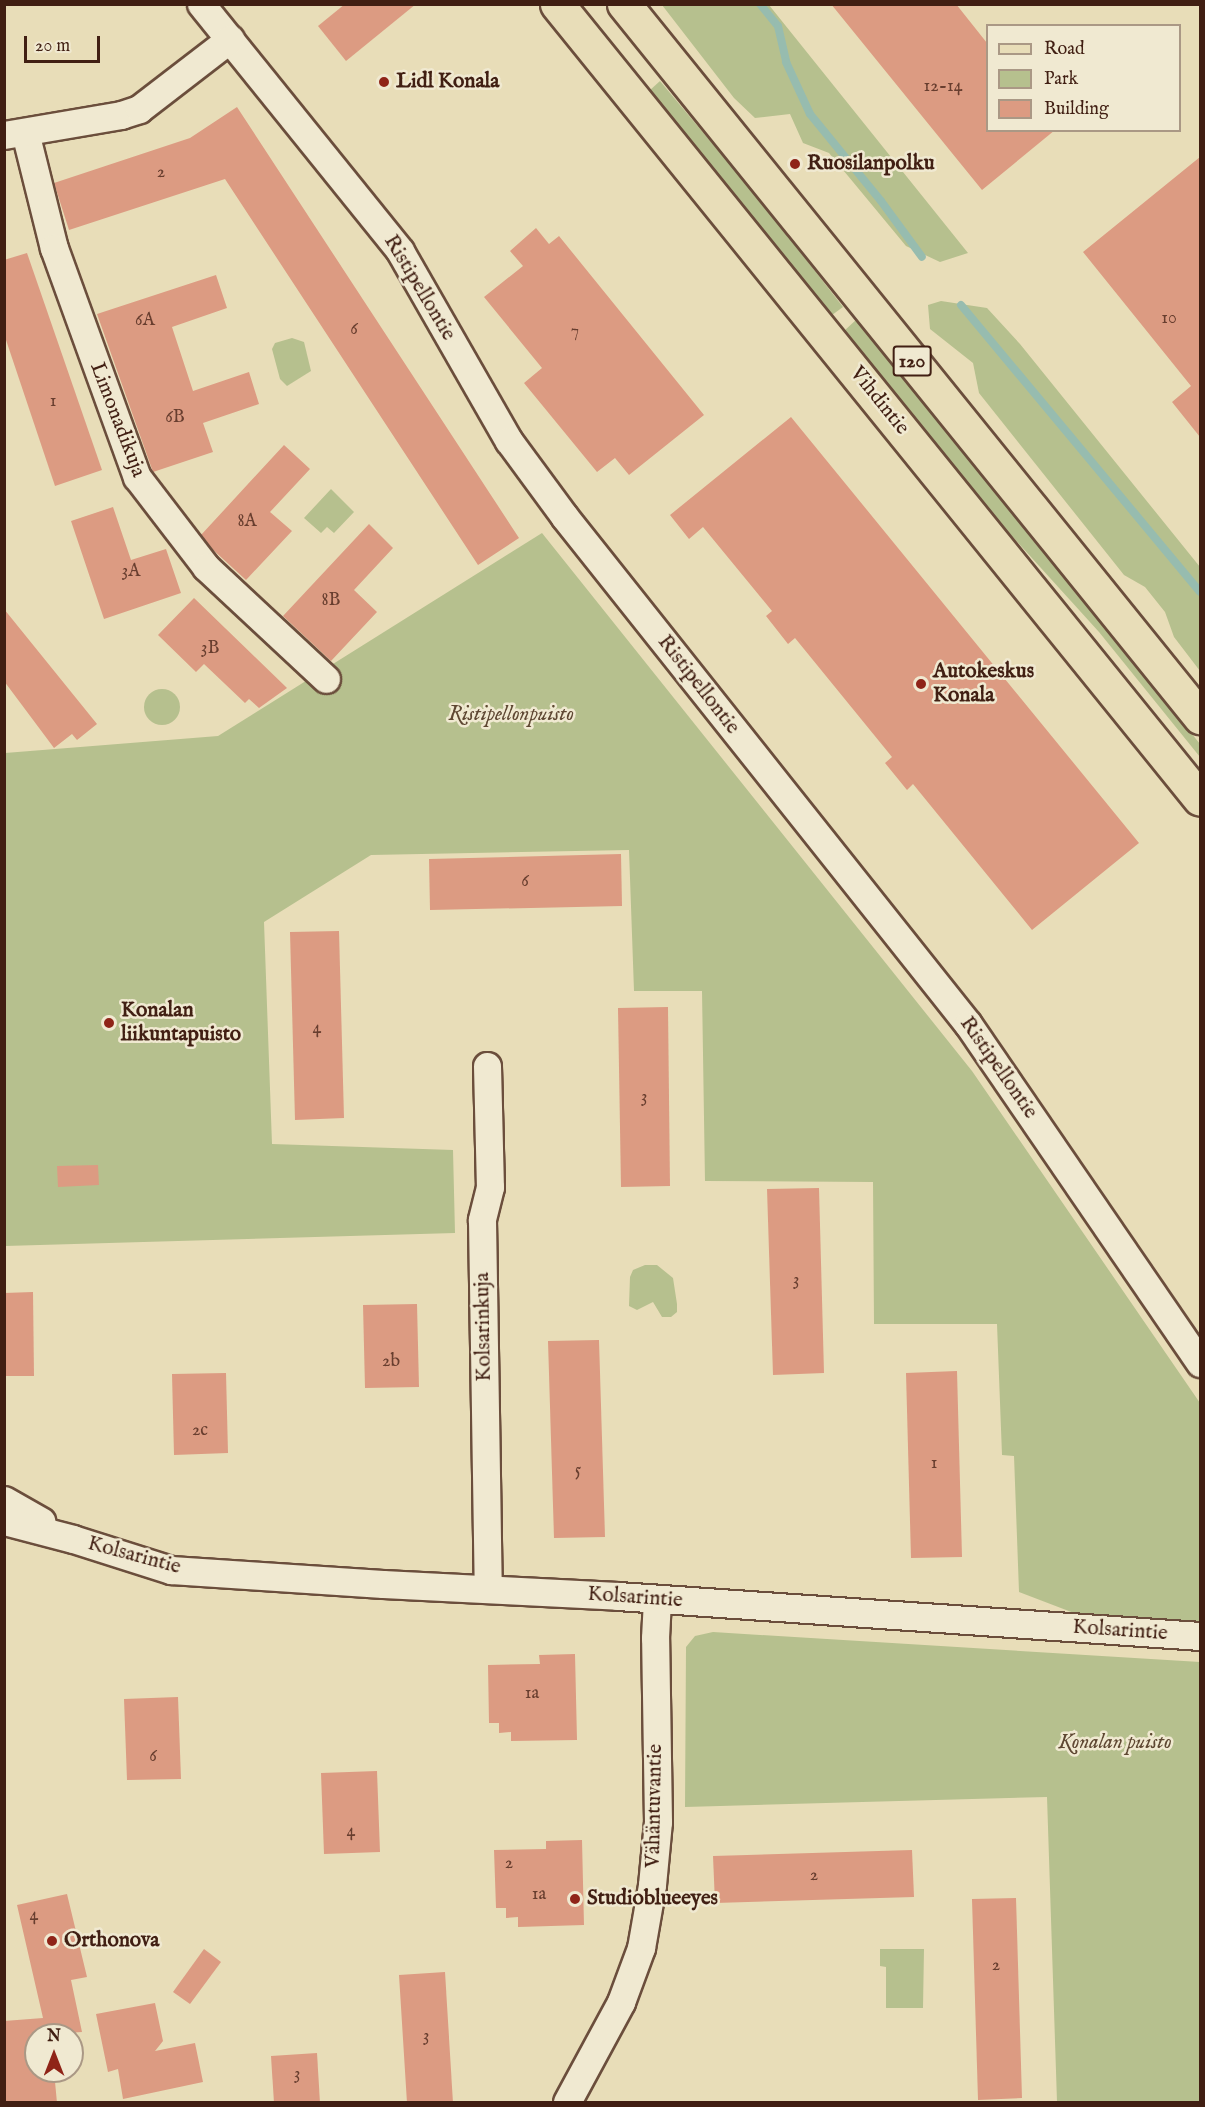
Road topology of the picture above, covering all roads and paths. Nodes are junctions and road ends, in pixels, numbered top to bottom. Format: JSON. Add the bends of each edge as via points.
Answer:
{"nodes":[{"id":1,"x":201,"y":4,"type":"edge"},
{"id":2,"x":557,"y":4,"type":"edge"},
{"id":3,"x":624,"y":4,"type":"edge"},
{"id":4,"x":230,"y":39,"type":"junction"},
{"id":5,"x":15,"y":134,"type":"edge"},
{"id":6,"x":326,"y":680,"type":"dead end"},
{"id":7,"x":1200,"y":717,"type":"edge"},
{"id":8,"x":1200,"y":799,"type":"edge"},
{"id":9,"x":487,"y":1066,"type":"dead end"},
{"id":10,"x":1200,"y":1363,"type":"edge"},
{"id":11,"x":4,"y":1500,"type":"edge"},
{"id":12,"x":4,"y":1521,"type":"edge"},
{"id":13,"x":73,"y":1539,"type":"junction"},
{"id":14,"x":488,"y":1589,"type":"junction"},
{"id":15,"x":657,"y":1599,"type":"junction"},
{"id":16,"x":1200,"y":1636,"type":"edge"},
{"id":17,"x":567,"y":2103,"type":"edge"}],
"edges":[{"from":1,"to":4,"type":"street","name":"Ristipellontie"},
{"from":2,"to":8,"type":"main road","name":"Vihdintie","number":"120"},
{"from":3,"to":7,"type":"main road","number":"120"},
{"from":4,"to":5,"type":"street","via":[[139,109]]},
{"from":4,"to":10,"type":"street","name":"Ristipellontie","via":[[400,250],[508,441],[968,1024]]},
{"from":5,"to":6,"type":"street","name":"Limonadikuja","via":[[137,477],[206,567]]},
{"from":9,"to":14,"type":"street","name":"Kolsarinkuja","via":[[489,1187],[482,1220]]},
{"from":11,"to":13,"type":"street","name":"Kolsarintie"},
{"from":12,"to":13,"type":"street","name":"Kolsarintie"},
{"from":13,"to":14,"type":"street","name":"Kolsarintie","via":[[171,1570]]},
{"from":14,"to":15,"type":"street","name":"Kolsarintie"},
{"from":15,"to":16,"type":"street","name":"Kolsarintie"},
{"from":15,"to":17,"type":"street","name":"Vähäntuvantie","via":[[658,1822],[641,1948],[621,2002]]}]}
